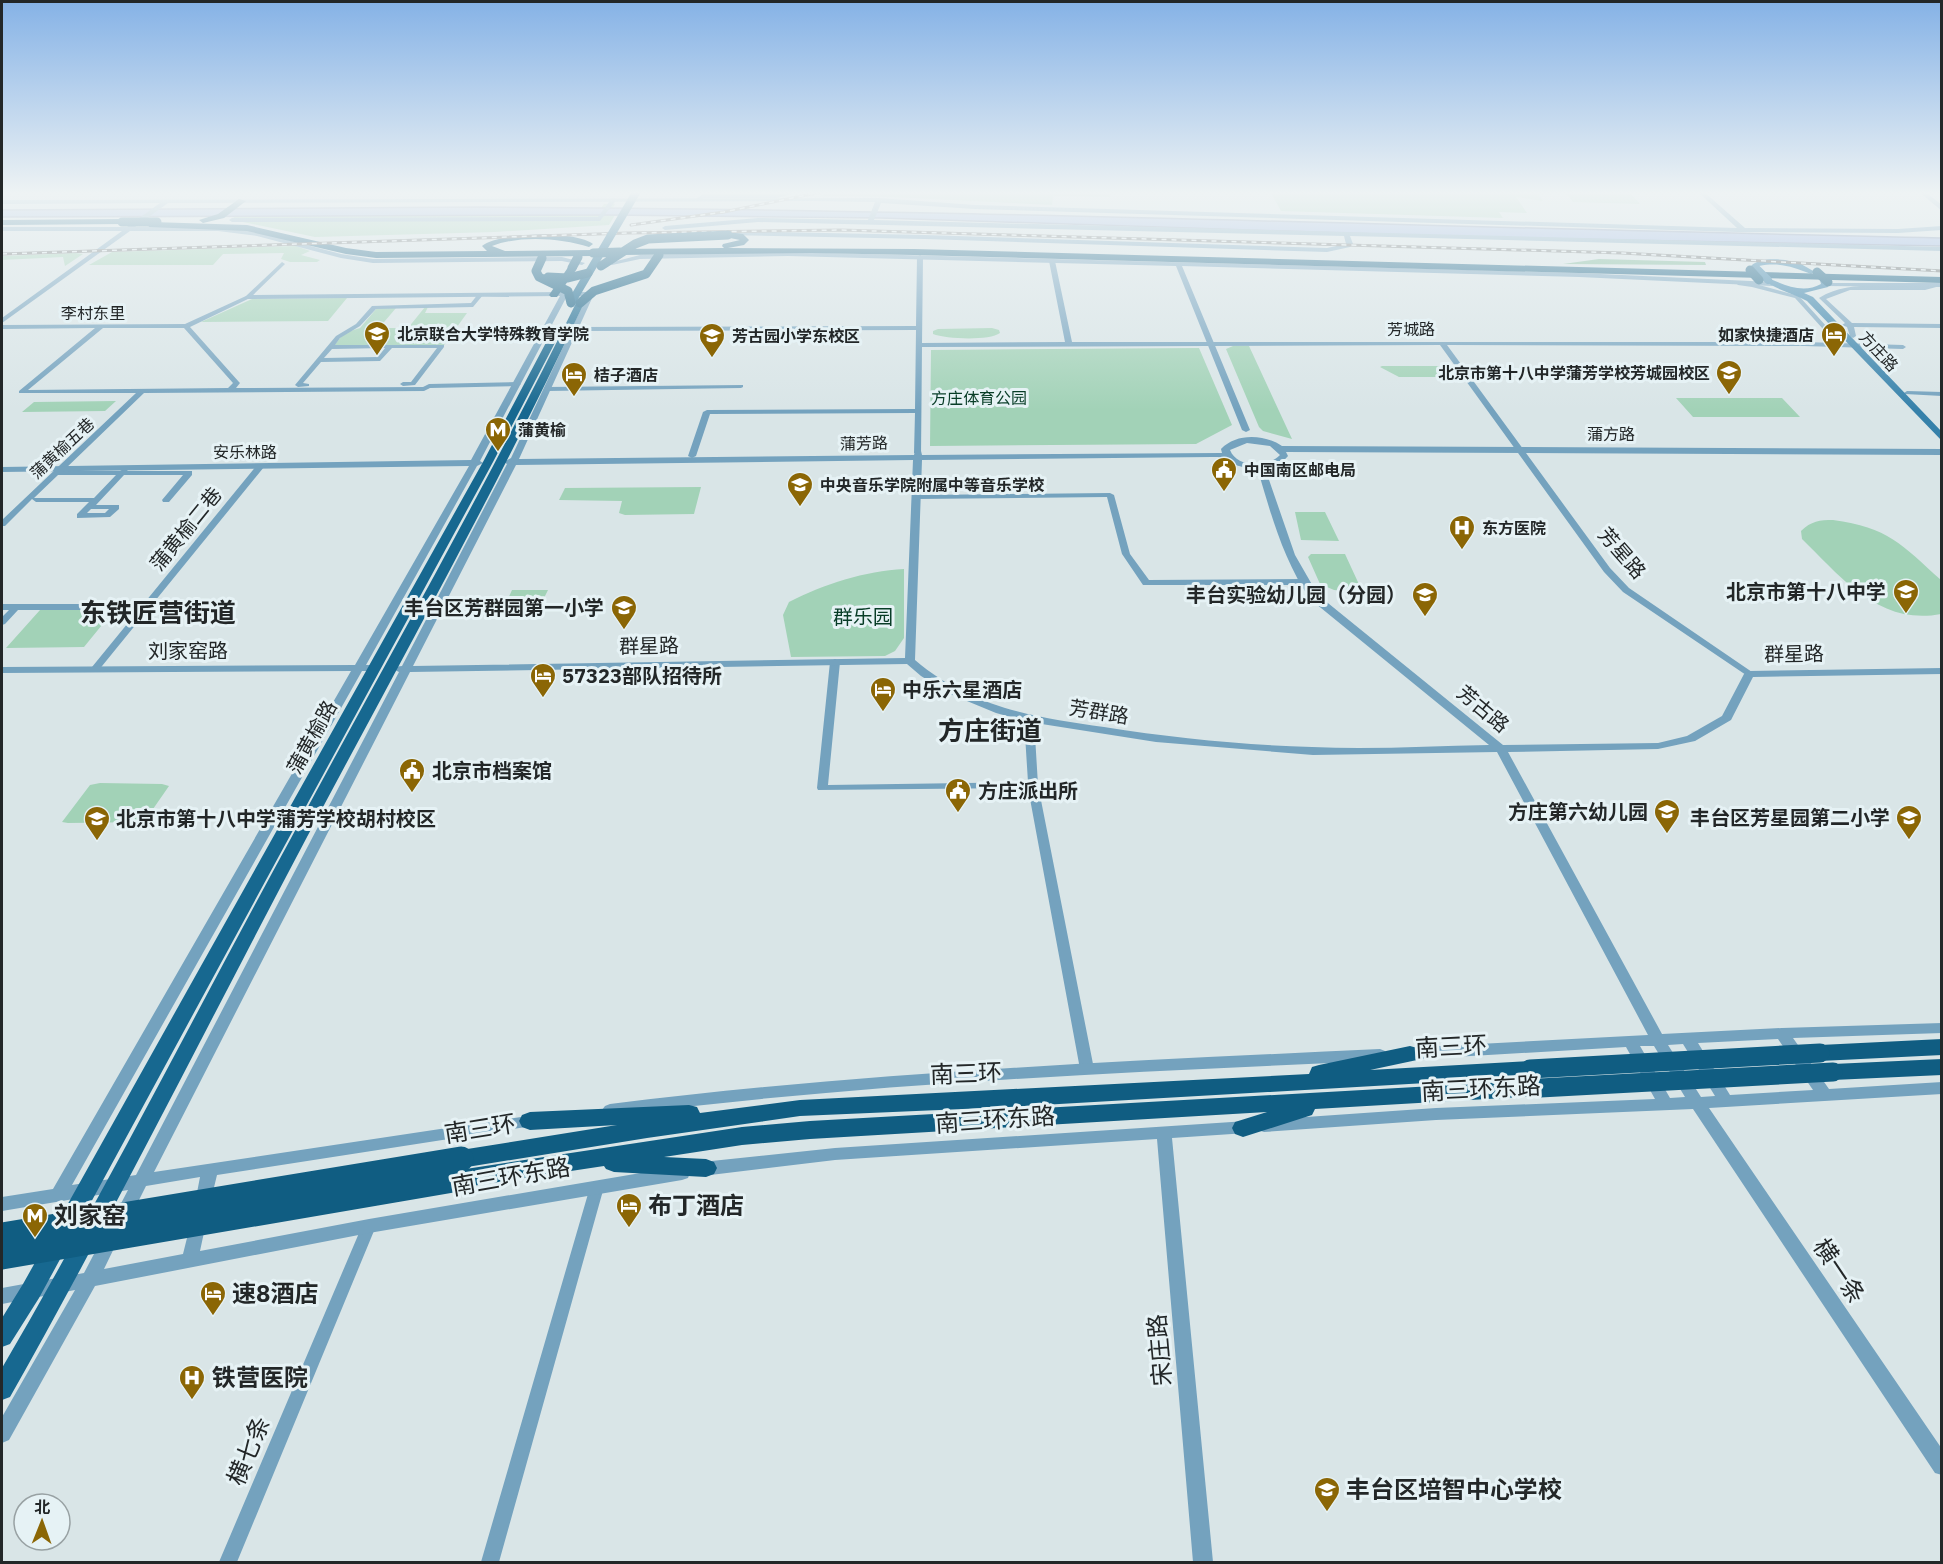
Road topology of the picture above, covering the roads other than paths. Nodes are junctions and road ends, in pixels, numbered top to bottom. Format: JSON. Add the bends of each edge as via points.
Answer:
{"nodes":[{"id":1,"x":74,"y":264,"type":"edge"},
{"id":2,"x":282,"y":264,"type":"dead end"},
{"id":3,"x":542,"y":264,"type":"edge"},
{"id":4,"x":544,"y":264,"type":"edge"},
{"id":5,"x":584,"y":264,"type":"edge"},
{"id":6,"x":587,"y":264,"type":"edge"},
{"id":7,"x":587,"y":264,"type":"edge"},
{"id":8,"x":595,"y":264,"type":"edge"},
{"id":9,"x":648,"y":264,"type":"edge"},
{"id":10,"x":650,"y":264,"type":"edge"},
{"id":11,"x":920,"y":264,"type":"edge"},
{"id":12,"x":1053,"y":264,"type":"edge"},
{"id":13,"x":1178,"y":264,"type":"joint"},
{"id":14,"x":1331,"y":264,"type":"edge"},
{"id":15,"x":1466,"y":264,"type":"edge"},
{"id":16,"x":1765,"y":264,"type":"edge"},
{"id":17,"x":1791,"y":264,"type":"edge"},
{"id":18,"x":1368,"y":265,"type":"junction"},
{"id":19,"x":1800,"y":266,"type":"junction"},
{"id":20,"x":1613,"y":268,"type":"junction"},
{"id":21,"x":1336,"y":269,"type":"junction"},
{"id":22,"x":1528,"y":269,"type":"junction"},
{"id":23,"x":1814,"y":272,"type":"junction"},
{"id":24,"x":1854,"y":272,"type":"junction"},
{"id":25,"x":1579,"y":275,"type":"junction"},
{"id":26,"x":1761,"y":275,"type":"junction"},
{"id":27,"x":1644,"y":277,"type":"junction"},
{"id":28,"x":1941,"y":280,"type":"edge"},
{"id":29,"x":1745,"y":282,"type":"joint"},
{"id":30,"x":1825,"y":283,"type":"junction"},
{"id":31,"x":1847,"y":285,"type":"joint"},
{"id":32,"x":1791,"y":289,"type":"junction"},
{"id":33,"x":1816,"y":290,"type":"junction"},
{"id":34,"x":480,"y":295,"type":"junction"},
{"id":35,"x":418,"y":296,"type":"junction"},
{"id":36,"x":248,"y":297,"type":"junction"},
{"id":37,"x":570,"y":298,"type":"junction"},
{"id":38,"x":409,"y":306,"type":"junction"},
{"id":39,"x":2,"y":321,"type":"edge"},
{"id":40,"x":1846,"y":325,"type":"junction"},
{"id":41,"x":186,"y":326,"type":"junction"},
{"id":42,"x":1941,"y":326,"type":"edge"},
{"id":43,"x":2,"y":327,"type":"edge"},
{"id":44,"x":101,"y":327,"type":"junction"},
{"id":45,"x":920,"y":328,"type":"junction"},
{"id":46,"x":574,"y":329,"type":"junction"},
{"id":47,"x":1853,"y":341,"type":"junction"},
{"id":48,"x":1209,"y":342,"type":"junction"},
{"id":49,"x":1442,"y":343,"type":"junction"},
{"id":50,"x":1069,"y":344,"type":"junction"},
{"id":51,"x":919,"y":345,"type":"junction"},
{"id":52,"x":391,"y":346,"type":"junction"},
{"id":53,"x":329,"y":347,"type":"junction"},
{"id":54,"x":1903,"y":347,"type":"dead end"},
{"id":55,"x":318,"y":360,"type":"junction"},
{"id":56,"x":551,"y":373,"type":"junction"},
{"id":57,"x":518,"y":384,"type":"junction"},
{"id":58,"x":741,"y":386,"type":"dead end"},
{"id":59,"x":329,"y":388,"type":"junction"},
{"id":60,"x":547,"y":389,"type":"junction"},
{"id":61,"x":142,"y":391,"type":"junction"},
{"id":62,"x":229,"y":391,"type":"junction"},
{"id":63,"x":1907,"y":393,"type":"junction"},
{"id":64,"x":1941,"y":394,"type":"edge"},
{"id":65,"x":918,"y":411,"type":"junction"},
{"id":66,"x":1941,"y":428,"type":"edge"},
{"id":67,"x":1246,"y":430,"type":"junction"},
{"id":68,"x":1941,"y":438,"type":"edge"},
{"id":69,"x":1239,"y":441,"type":"junction"},
{"id":70,"x":1265,"y":442,"type":"junction"},
{"id":71,"x":1521,"y":450,"type":"junction"},
{"id":72,"x":1283,"y":452,"type":"junction"},
{"id":73,"x":1941,"y":452,"type":"edge"},
{"id":74,"x":1226,"y":453,"type":"junction"},
{"id":75,"x":918,"y":455,"type":"junction"},
{"id":76,"x":692,"y":456,"type":"junction"},
{"id":77,"x":1941,"y":456,"type":"edge"},
{"id":78,"x":504,"y":460,"type":"junction"},
{"id":79,"x":474,"y":464,"type":"junction"},
{"id":80,"x":260,"y":467,"type":"junction"},
{"id":81,"x":2,"y":469,"type":"edge"},
{"id":82,"x":125,"y":470,"type":"junction"},
{"id":83,"x":1267,"y":470,"type":"junction"},
{"id":84,"x":60,"y":471,"type":"junction"},
{"id":85,"x":917,"y":497,"type":"junction"},
{"id":86,"x":36,"y":500,"type":"dead end"},
{"id":87,"x":166,"y":500,"type":"dead end"},
{"id":88,"x":2,"y":524,"type":"edge"},
{"id":89,"x":1303,"y":582,"type":"junction"},
{"id":90,"x":16,"y":607,"type":"junction"},
{"id":91,"x":94,"y":607,"type":"dead end"},
{"id":92,"x":2,"y":608,"type":"edge"},
{"id":93,"x":2,"y":622,"type":"edge"},
{"id":94,"x":910,"y":661,"type":"junction"},
{"id":95,"x":835,"y":662,"type":"junction"},
{"id":96,"x":374,"y":668,"type":"junction"},
{"id":97,"x":95,"y":669,"type":"junction"},
{"id":98,"x":406,"y":669,"type":"junction"},
{"id":99,"x":2,"y":670,"type":"edge"},
{"id":100,"x":1941,"y":671,"type":"edge"},
{"id":101,"x":1749,"y":674,"type":"junction"},
{"id":102,"x":1029,"y":719,"type":"junction"},
{"id":103,"x":1501,"y":749,"type":"junction"},
{"id":104,"x":1034,"y":784,"type":"junction"},
{"id":105,"x":270,"y":856,"type":"junction"},
{"id":106,"x":245,"y":866,"type":"junction"},
{"id":107,"x":1941,"y":1028,"type":"edge"},
{"id":108,"x":1782,"y":1033,"type":"junction"},
{"id":109,"x":1688,"y":1040,"type":"junction"},
{"id":110,"x":1659,"y":1042,"type":"junction"},
{"id":111,"x":1631,"y":1043,"type":"junction"},
{"id":112,"x":1941,"y":1047,"type":"edge"},
{"id":113,"x":1533,"y":1048,"type":"junction"},
{"id":114,"x":1410,"y":1053,"type":"junction"},
{"id":115,"x":1941,"y":1067,"type":"edge"},
{"id":116,"x":1087,"y":1069,"type":"junction"},
{"id":117,"x":1268,"y":1084,"type":"junction"},
{"id":118,"x":1941,"y":1088,"type":"edge"},
{"id":119,"x":1824,"y":1094,"type":"junction"},
{"id":120,"x":1332,"y":1100,"type":"junction"},
{"id":121,"x":1726,"y":1101,"type":"junction"},
{"id":122,"x":1697,"y":1103,"type":"junction"},
{"id":123,"x":1666,"y":1105,"type":"junction"},
{"id":124,"x":800,"y":1107,"type":"junction"},
{"id":125,"x":1563,"y":1109,"type":"junction"},
{"id":126,"x":530,"y":1121,"type":"junction"},
{"id":127,"x":1243,"y":1128,"type":"junction"},
{"id":128,"x":1164,"y":1133,"type":"junction"},
{"id":129,"x":580,"y":1161,"type":"junction"},
{"id":130,"x":706,"y":1168,"type":"junction"},
{"id":131,"x":210,"y":1169,"type":"junction"},
{"id":132,"x":460,"y":1169,"type":"junction"},
{"id":133,"x":140,"y":1180,"type":"junction"},
{"id":134,"x":114,"y":1185,"type":"junction"},
{"id":135,"x":597,"y":1187,"type":"junction"},
{"id":136,"x":86,"y":1190,"type":"junction"},
{"id":137,"x":58,"y":1195,"type":"junction"},
{"id":138,"x":2,"y":1204,"type":"edge"},
{"id":139,"x":369,"y":1226,"type":"junction"},
{"id":140,"x":2,"y":1236,"type":"edge"},
{"id":141,"x":2,"y":1257,"type":"edge"},
{"id":142,"x":190,"y":1260,"type":"junction"},
{"id":143,"x":89,"y":1281,"type":"junction"},
{"id":144,"x":62,"y":1286,"type":"junction"},
{"id":145,"x":31,"y":1291,"type":"junction"},
{"id":146,"x":2,"y":1297,"type":"edge"},
{"id":147,"x":2,"y":1337,"type":"edge"},
{"id":148,"x":2,"y":1389,"type":"edge"},
{"id":149,"x":2,"y":1434,"type":"edge"},
{"id":150,"x":1941,"y":1466,"type":"edge"},
{"id":151,"x":228,"y":1563,"type":"edge"},
{"id":152,"x":490,"y":1563,"type":"edge"},
{"id":153,"x":1203,"y":1563,"type":"edge"}],
"edges":[{"from":1,"to":39,"type":"street"},
{"from":2,"to":36,"type":"street"},
{"from":3,"to":37,"type":"highway","bridge":true,"via":[[539,277],[568,291]]},
{"from":4,"to":5,"type":"highway","bridge":true,"via":[[542,271],[546,276],[568,278]]},
{"from":6,"to":37,"type":"highway"},
{"from":7,"to":37,"type":"main road","bridge":true},
{"from":8,"to":9,"type":"highway","bridge":true,"via":[[617,278],[639,274]]},
{"from":10,"to":37,"type":"highway","bridge":true,"via":[[646,274]]},
{"from":11,"to":45,"type":"street"},
{"from":12,"to":50,"type":"street"},
{"from":13,"to":21,"type":"street"},
{"from":13,"to":48,"type":"street"},
{"from":14,"to":18,"type":"highway"},
{"from":15,"to":20,"type":"highway"},
{"from":16,"to":26,"type":"main road"},
{"from":17,"to":19,"type":"main road"},
{"from":18,"to":21,"type":"highway"},
{"from":18,"to":22,"type":"highway"},
{"from":19,"to":23,"type":"main road"},
{"from":19,"to":24,"type":"highway"},
{"from":20,"to":26,"type":"highway","via":[[1728,269]]},
{"from":20,"to":28,"type":"highway"},
{"from":21,"to":25,"type":"street"},
{"from":22,"to":25,"type":"highway"},
{"from":22,"to":28,"type":"highway"},
{"from":23,"to":24,"type":"highway"},
{"from":23,"to":30,"type":"highway","bridge":true},
{"from":24,"to":28,"type":"highway"},
{"from":25,"to":27,"type":"street"},
{"from":26,"to":29,"type":"highway"},
{"from":26,"to":32,"type":"main road"},
{"from":27,"to":29,"type":"street"},
{"from":27,"to":47,"type":"street","via":[[1752,285],[1797,297],[1825,328]]},
{"from":28,"to":31,"type":"street"},
{"from":28,"to":40,"type":"street","via":[[1925,288],[1849,288],[1822,298]]},
{"from":30,"to":31,"type":"highway"},
{"from":30,"to":33,"type":"main road"},
{"from":32,"to":33,"type":"main road"},
{"from":32,"to":47,"type":"main road","name":"方庄路","via":[[1810,299]]},
{"from":33,"to":40,"type":"main road","name":"方庄路","via":[[1817,299]]},
{"from":34,"to":35,"type":"street"},
{"from":34,"to":37,"type":"street"},
{"from":34,"to":38,"type":"street","via":[[473,305]]},
{"from":35,"to":36,"type":"street"},
{"from":35,"to":38,"type":"street"},
{"from":36,"to":41,"type":"street"},
{"from":37,"to":46,"type":"street","via":[[591,294]]},
{"from":37,"to":56,"type":"main road","name":"蒲黄榆路"},
{"from":37,"to":57,"type":"street"},
{"from":37,"to":78,"type":"main road","name":"蒲黄榆路"},
{"from":38,"to":53,"type":"street","via":[[374,307]]},
{"from":40,"to":42,"type":"street"},
{"from":40,"to":47,"type":"main road","name":"方庄路"},
{"from":41,"to":44,"type":"street","name":"李村东里"},
{"from":41,"to":62,"type":"street","via":[[237,383]]},
{"from":43,"to":44,"type":"street","name":"李村东里"},
{"from":44,"to":61,"type":"street","via":[[21,392]]},
{"from":45,"to":46,"type":"street"},
{"from":45,"to":51,"type":"street"},
{"from":46,"to":56,"type":"street"},
{"from":47,"to":49,"type":"street","name":"芳城路"},
{"from":47,"to":54,"type":"street","name":"芳城路"},
{"from":47,"to":63,"type":"main road","name":"方庄路"},
{"from":47,"to":68,"type":"main road","name":"方庄路"},
{"from":48,"to":49,"type":"street","name":"芳城路"},
{"from":48,"to":50,"type":"street","name":"芳城路"},
{"from":48,"to":67,"type":"street"},
{"from":49,"to":71,"type":"street","name":"芳星路"},
{"from":50,"to":51,"type":"street","name":"芳城路"},
{"from":51,"to":65,"type":"street"},
{"from":52,"to":53,"type":"street"},
{"from":52,"to":55,"type":"street","via":[[380,359]]},
{"from":52,"to":59,"type":"street","via":[[442,346],[414,384]]},
{"from":53,"to":55,"type":"street"},
{"from":55,"to":59,"type":"street","via":[[297,385]]},
{"from":56,"to":60,"type":"street"},
{"from":56,"to":78,"type":"main road","name":"蒲黄榆路"},
{"from":57,"to":59,"type":"street","via":[[424,389]]},
{"from":57,"to":79,"type":"street"},
{"from":58,"to":60,"type":"street"},
{"from":59,"to":62,"type":"street"},
{"from":60,"to":78,"type":"street"},
{"from":61,"to":62,"type":"street"},
{"from":61,"to":84,"type":"street","name":"蒲黄榆五巷"},
{"from":63,"to":64,"type":"street"},
{"from":63,"to":66,"type":"main road","name":"方庄路"},
{"from":65,"to":75,"type":"street"},
{"from":65,"to":76,"type":"street","via":[[707,412]]},
{"from":67,"to":69,"type":"street"},
{"from":67,"to":70,"type":"street"},
{"from":69,"to":70,"type":"street"},
{"from":69,"to":74,"type":"street"},
{"from":70,"to":72,"type":"street"},
{"from":71,"to":72,"type":"street","name":"蒲方路"},
{"from":71,"to":73,"type":"street","name":"蒲方路"},
{"from":71,"to":77,"type":"street","name":"蒲方路"},
{"from":71,"to":101,"type":"street","name":"芳星路","via":[[1607,570],[1626,590]]},
{"from":72,"to":83,"type":"street","via":[[1281,460]]},
{"from":74,"to":75,"type":"street","name":"蒲芳路"},
{"from":74,"to":83,"type":"street","name":"蒲芳路","via":[[1236,462]]},
{"from":75,"to":76,"type":"street","name":"蒲芳路"},
{"from":75,"to":78,"type":"street","name":"蒲芳路"},
{"from":75,"to":85,"type":"street"},
{"from":76,"to":78,"type":"street","name":"蒲芳路"},
{"from":78,"to":79,"type":"street","name":"安乐林路"},
{"from":78,"to":96,"type":"main road","name":"蒲黄榆路"},
{"from":78,"to":98,"type":"street"},
{"from":79,"to":80,"type":"street","name":"安乐林路"},
{"from":79,"to":96,"type":"street"},
{"from":80,"to":82,"type":"street","name":"安乐林路"},
{"from":80,"to":97,"type":"street","name":"蒲黄榆二巷"},
{"from":81,"to":84,"type":"street","name":"安乐林路"},
{"from":82,"to":84,"type":"street","name":"安乐林路"},
{"from":82,"to":86,"type":"street","via":[[92,503]]},
{"from":82,"to":87,"type":"street","via":[[189,473]]},
{"from":83,"to":89,"type":"street","name":"芳古路","via":[[1287,543]]},
{"from":84,"to":88,"type":"street","name":"蒲黄榆五巷"},
{"from":85,"to":89,"type":"street","via":[[1110,495],[1126,554],[1146,583]]},
{"from":85,"to":94,"type":"street"},
{"from":89,"to":103,"type":"street","name":"芳古路","via":[[1314,597]]},
{"from":90,"to":91,"type":"street"},
{"from":90,"to":92,"type":"street"},
{"from":90,"to":93,"type":"street"},
{"from":94,"to":95,"type":"street","name":"群星路"},
{"from":94,"to":102,"type":"street","name":"芳群路","via":[[954,692]]},
{"from":95,"to":98,"type":"street","name":"群星路"},
{"from":95,"to":104,"type":"street","via":[[822,788]]},
{"from":96,"to":97,"type":"street","name":"刘家窑路"},
{"from":96,"to":98,"type":"street","name":"群星路"},
{"from":96,"to":105,"type":"main road","name":"蒲黄榆路"},
{"from":96,"to":106,"type":"street"},
{"from":96,"to":134,"type":"main road","name":"蒲黄榆路"},
{"from":97,"to":99,"type":"street","name":"刘家窑路"},
{"from":98,"to":133,"type":"street"},
{"from":100,"to":101,"type":"street","name":"群星路"},
{"from":101,"to":103,"type":"street","name":"群星路","via":[[1727,718],[1691,739],[1658,747]]},
{"from":102,"to":103,"type":"street","name":"芳群路","via":[[1156,739],[1313,751]]},
{"from":102,"to":104,"type":"street"},
{"from":103,"to":110,"type":"street","name":"芳古路"},
{"from":104,"to":116,"type":"street"},
{"from":105,"to":106,"type":"street"},
{"from":105,"to":136,"type":"main road","name":"蒲黄榆路"},
{"from":106,"to":137,"type":"street"},
{"from":107,"to":108,"type":"street","name":"南三环东路"},
{"from":108,"to":109,"type":"street","name":"南三环东路"},
{"from":108,"to":119,"type":"street"},
{"from":109,"to":110,"type":"street","name":"南三环东路"},
{"from":109,"to":121,"type":"street"},
{"from":110,"to":111,"type":"street","name":"南三环东路"},
{"from":110,"to":122,"type":"street","name":"芳古路"},
{"from":111,"to":113,"type":"street","name":"南三环东路"},
{"from":111,"to":123,"type":"street"},
{"from":112,"to":117,"type":"highway","name":"南三环","bridge":true},
{"from":113,"to":114,"type":"street","name":"南三环东路"},
{"from":113,"to":125,"type":"street"},
{"from":114,"to":116,"type":"street","name":"南三环东路"},
{"from":114,"to":117,"type":"highway"},
{"from":115,"to":120,"type":"highway","name":"南三环","bridge":true},
{"from":116,"to":126,"type":"street","name":"南三环东路","via":[[707,1096]]},
{"from":117,"to":124,"type":"highway","name":"南三环"},
{"from":118,"to":119,"type":"street","name":"南三环东路"},
{"from":119,"to":121,"type":"street","name":"南三环东路"},
{"from":120,"to":127,"type":"highway"},
{"from":120,"to":129,"type":"highway","name":"南三环","via":[[810,1130],[742,1136]]},
{"from":121,"to":122,"type":"street","name":"南三环东路"},
{"from":122,"to":123,"type":"street","name":"南三环东路"},
{"from":122,"to":150,"type":"street","name":"横一条"},
{"from":123,"to":125,"type":"street","name":"南三环东路"},
{"from":124,"to":126,"type":"highway"},
{"from":124,"to":132,"type":"highway","name":"南三环","via":[[647,1129]]},
{"from":125,"to":127,"type":"street","name":"南三环东路"},
{"from":126,"to":131,"type":"street","name":"南三环东路"},
{"from":127,"to":128,"type":"street","name":"南三环东路"},
{"from":128,"to":130,"type":"street","name":"南三环东路","via":[[835,1154]]},
{"from":128,"to":153,"type":"street","name":"宋庄路"},
{"from":129,"to":130,"type":"highway"},
{"from":129,"to":132,"type":"highway","name":"南三环"},
{"from":130,"to":135,"type":"street","name":"南三环东路"},
{"from":131,"to":133,"type":"street","name":"南三环东路"},
{"from":131,"to":142,"type":"street"},
{"from":132,"to":140,"type":"highway","name":"南三环","bridge":true},
{"from":132,"to":141,"type":"highway","name":"南三环","bridge":true},
{"from":133,"to":134,"type":"street","name":"南三环东路"},
{"from":133,"to":143,"type":"street"},
{"from":134,"to":136,"type":"street","name":"南三环东路"},
{"from":134,"to":144,"type":"main road","name":"蒲黄榆路"},
{"from":135,"to":139,"type":"street","name":"南三环东路"},
{"from":135,"to":152,"type":"street"},
{"from":136,"to":137,"type":"street","name":"南三环东路"},
{"from":136,"to":145,"type":"main road","name":"蒲黄榆路"},
{"from":137,"to":138,"type":"street","name":"南三环东路"},
{"from":139,"to":142,"type":"street","name":"南三环东路"},
{"from":139,"to":151,"type":"street","name":"横七条"},
{"from":142,"to":143,"type":"street","name":"南三环东路"},
{"from":143,"to":144,"type":"street","name":"南三环东路"},
{"from":143,"to":149,"type":"street"},
{"from":144,"to":145,"type":"street","name":"南三环东路"},
{"from":144,"to":148,"type":"main road","name":"蒲黄榆路"},
{"from":145,"to":146,"type":"street","name":"南三环东路"},
{"from":145,"to":147,"type":"main road","name":"蒲黄榆路"}]}
